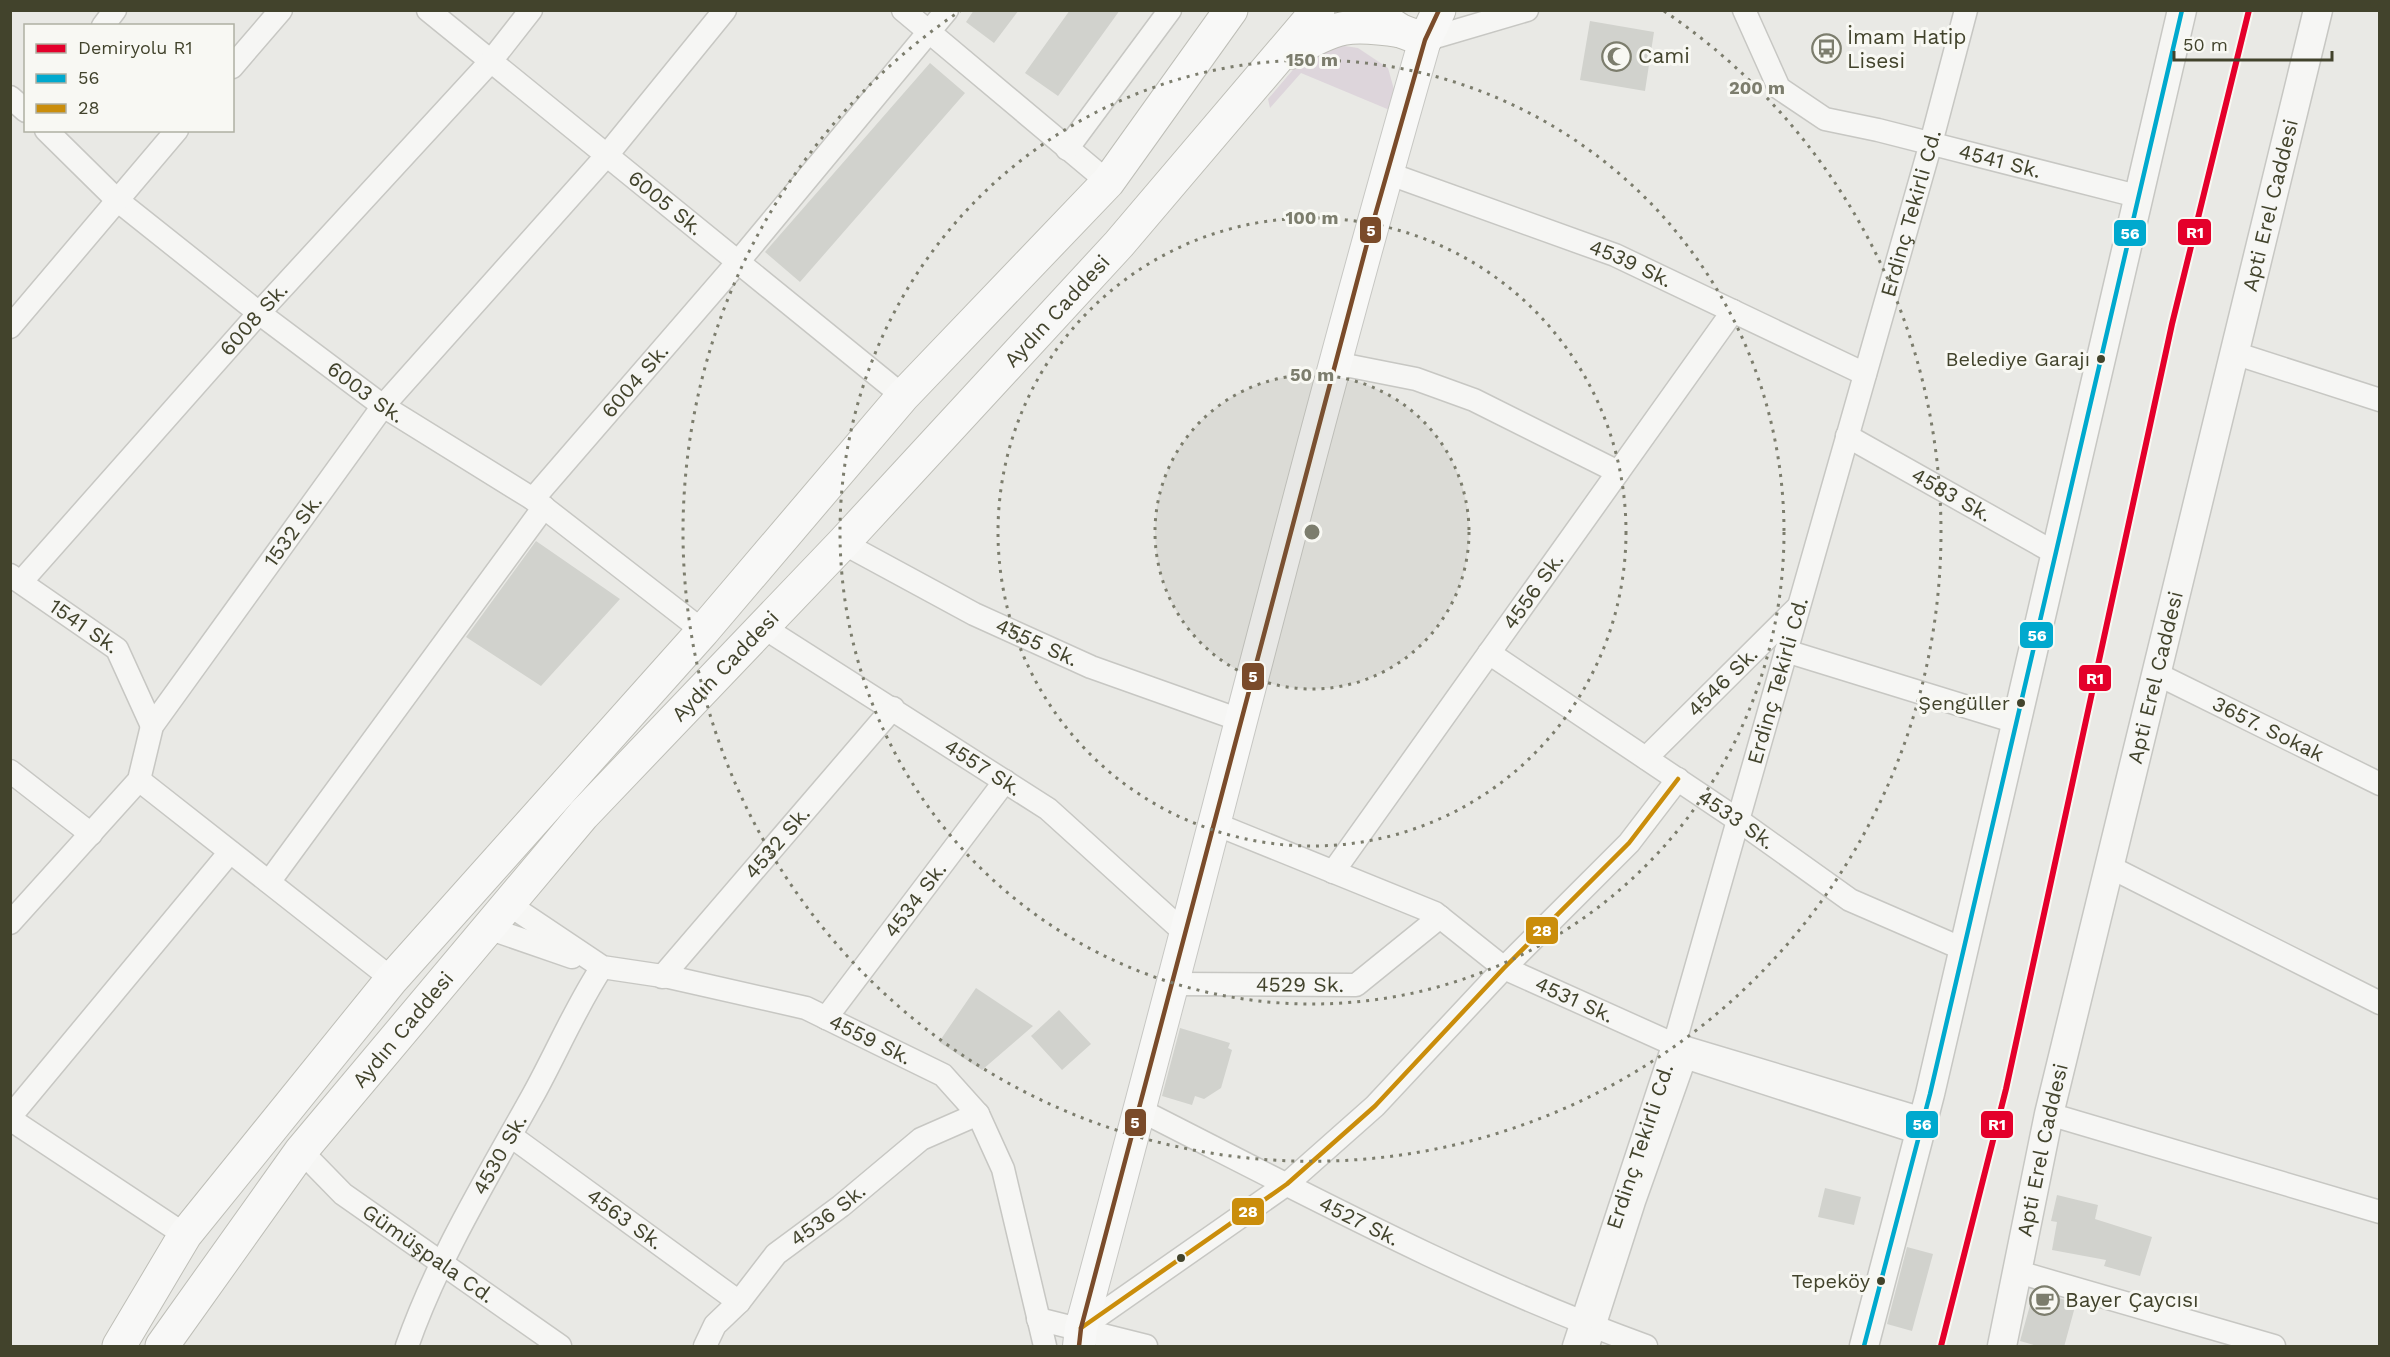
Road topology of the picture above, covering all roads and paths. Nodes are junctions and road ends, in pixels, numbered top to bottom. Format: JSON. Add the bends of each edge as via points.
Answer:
{"nodes":[{"id":1,"x":115,"y":10,"type":"edge"},
{"id":2,"x":281,"y":10,"type":"edge"},
{"id":3,"x":428,"y":10,"type":"edge"},
{"id":4,"x":531,"y":10,"type":"edge"},
{"id":5,"x":725,"y":10,"type":"edge"},
{"id":6,"x":903,"y":10,"type":"edge"},
{"id":7,"x":947,"y":10,"type":"edge"},
{"id":8,"x":1170,"y":10,"type":"edge"},
{"id":9,"x":1231,"y":10,"type":"edge"},
{"id":10,"x":1318,"y":10,"type":"edge"},
{"id":11,"x":1370,"y":10,"type":"edge"},
{"id":12,"x":1438,"y":10,"type":"edge"},
{"id":13,"x":1527,"y":10,"type":"edge"},
{"id":14,"x":1744,"y":10,"type":"edge"},
{"id":15,"x":1966,"y":10,"type":"edge"},
{"id":16,"x":2182,"y":10,"type":"edge"},
{"id":17,"x":2318,"y":10,"type":"edge"},
{"id":18,"x":104,"y":24,"type":"edge"},
{"id":19,"x":929,"y":32,"type":"junction"},
{"id":20,"x":1413,"y":36,"type":"junction"},
{"id":21,"x":491,"y":61,"type":"junction"},
{"id":22,"x":1277,"y":61,"type":"junction"},
{"id":23,"x":234,"y":65,"type":"edge"},
{"id":24,"x":10,"y":97,"type":"edge"},
{"id":25,"x":24,"y":109,"type":"edge"},
{"id":26,"x":48,"y":132,"type":"edge"},
{"id":27,"x":175,"y":132,"type":"edge"},
{"id":28,"x":1930,"y":143,"type":"junction"},
{"id":29,"x":1067,"y":149,"type":"junction"},
{"id":30,"x":607,"y":155,"type":"junction"},
{"id":31,"x":1387,"y":173,"type":"junction"},
{"id":32,"x":1108,"y":182,"type":"junction"},
{"id":33,"x":2137,"y":196,"type":"junction"},
{"id":34,"x":117,"y":200,"type":"junction"},
{"id":35,"x":738,"y":262,"type":"junction"},
{"id":36,"x":1733,"y":311,"type":"junction"},
{"id":37,"x":259,"y":313,"type":"junction"},
{"id":38,"x":10,"y":327,"type":"edge"},
{"id":39,"x":2234,"y":353,"type":"junction"},
{"id":40,"x":1335,"y":363,"type":"junction"},
{"id":41,"x":1865,"y":374,"type":"junction"},
{"id":42,"x":903,"y":396,"type":"junction"},
{"id":43,"x":2379,"y":400,"type":"edge"},
{"id":44,"x":383,"y":406,"type":"junction"},
{"id":45,"x":1847,"y":436,"type":"junction"},
{"id":46,"x":1618,"y":472,"type":"junction"},
{"id":47,"x":538,"y":503,"type":"junction"},
{"id":48,"x":843,"y":543,"type":"junction"},
{"id":49,"x":2055,"y":553,"type":"junction"},
{"id":50,"x":16,"y":579,"type":"edge"},
{"id":51,"x":1799,"y":606,"type":"junction"},
{"id":52,"x":763,"y":627,"type":"junction"},
{"id":53,"x":703,"y":631,"type":"junction"},
{"id":54,"x":1786,"y":651,"type":"junction"},
{"id":55,"x":1490,"y":653,"type":"junction"},
{"id":56,"x":2157,"y":674,"type":"junction"},
{"id":57,"x":893,"y":708,"type":"junction"},
{"id":58,"x":1240,"y":720,"type":"junction"},
{"id":59,"x":2016,"y":722,"type":"junction"},
{"id":60,"x":152,"y":726,"type":"junction"},
{"id":61,"x":1646,"y":758,"type":"junction"},
{"id":62,"x":10,"y":771,"type":"edge"},
{"id":63,"x":1678,"y":779,"type":"junction"},
{"id":64,"x":139,"y":780,"type":"junction"},
{"id":65,"x":1005,"y":781,"type":"junction"},
{"id":66,"x":2379,"y":784,"type":"edge"},
{"id":67,"x":1738,"y":820,"type":"junction"},
{"id":68,"x":1213,"y":823,"type":"junction"},
{"id":69,"x":91,"y":834,"type":"junction"},
{"id":70,"x":230,"y":852,"type":"junction"},
{"id":71,"x":2110,"y":867,"type":"junction"},
{"id":72,"x":1333,"y":872,"type":"junction"},
{"id":73,"x":269,"y":882,"type":"junction"},
{"id":74,"x":13,"y":916,"type":"edge"},
{"id":75,"x":498,"y":916,"type":"junction"},
{"id":76,"x":1440,"y":917,"type":"junction"},
{"id":77,"x":1185,"y":933,"type":"junction"},
{"id":78,"x":1963,"y":949,"type":"junction"},
{"id":79,"x":602,"y":967,"type":"junction"},
{"id":80,"x":1504,"y":968,"type":"junction"},
{"id":81,"x":662,"y":976,"type":"junction"},
{"id":82,"x":392,"y":979,"type":"junction"},
{"id":83,"x":1171,"y":984,"type":"junction"},
{"id":84,"x":2379,"y":1003,"type":"edge"},
{"id":85,"x":826,"y":1018,"type":"junction"},
{"id":86,"x":1673,"y":1044,"type":"junction"},
{"id":87,"x":1138,"y":1109,"type":"junction"},
{"id":88,"x":978,"y":1114,"type":"junction"},
{"id":89,"x":2049,"y":1114,"type":"junction"},
{"id":90,"x":10,"y":1118,"type":"edge"},
{"id":91,"x":1921,"y":1128,"type":"junction"},
{"id":92,"x":511,"y":1136,"type":"junction"},
{"id":93,"x":302,"y":1151,"type":"junction"},
{"id":94,"x":1287,"y":1184,"type":"junction"},
{"id":95,"x":2379,"y":1212,"type":"edge"},
{"id":96,"x":185,"y":1235,"type":"junction"},
{"id":97,"x":441,"y":1263,"type":"junction"},
{"id":98,"x":2018,"y":1272,"type":"junction"},
{"id":99,"x":739,"y":1302,"type":"junction"},
{"id":100,"x":1038,"y":1319,"type":"junction"},
{"id":101,"x":1591,"y":1333,"type":"edge"},
{"id":102,"x":1080,"y":1337,"type":"edge"},
{"id":103,"x":119,"y":1347,"type":"edge"},
{"id":104,"x":162,"y":1347,"type":"edge"},
{"id":105,"x":407,"y":1347,"type":"edge"},
{"id":106,"x":560,"y":1347,"type":"edge"},
{"id":107,"x":705,"y":1347,"type":"edge"},
{"id":108,"x":1046,"y":1347,"type":"edge"},
{"id":109,"x":1146,"y":1347,"type":"edge"},
{"id":110,"x":1574,"y":1347,"type":"edge"},
{"id":111,"x":1646,"y":1347,"type":"edge"},
{"id":112,"x":1864,"y":1347,"type":"edge"},
{"id":113,"x":1873,"y":1347,"type":"edge"},
{"id":114,"x":2002,"y":1347,"type":"edge"},
{"id":115,"x":2274,"y":1347,"type":"edge"}],
"edges":[{"from":1,"to":18,"type":"street"},
{"from":2,"to":23,"type":"street"},
{"from":3,"to":21,"type":"street","name":"6005 Sk."},
{"from":4,"to":21,"type":"street","name":"6008 Sk."},
{"from":5,"to":30,"type":"street","name":"1532 Sk."},
{"from":6,"to":19,"type":"street"},
{"from":7,"to":19,"type":"street","name":"6004 Sk."},
{"from":8,"to":29,"type":"street"},
{"from":9,"to":32,"type":"highway","name":"Aydın Caddesi"},
{"from":10,"to":22,"type":"highway","name":"Aydın Caddesi"},
{"from":11,"to":20,"type":"highway"},
{"from":12,"to":20,"type":"highway"},
{"from":13,"to":20,"type":"street"},
{"from":14,"to":28,"type":"street","name":"4541 Sk.","via":[[1779,88],[1825,119]]},
{"from":15,"to":28,"type":"street","name":"Erdinç Tekirli Cd."},
{"from":16,"to":33,"type":"street"},
{"from":17,"to":39,"type":"street","name":"Apti Erel Caddesi"},
{"from":19,"to":29,"type":"street"},
{"from":19,"to":35,"type":"street","name":"6004 Sk."},
{"from":20,"to":22,"type":"highway","via":[[1362,25],[1322,33]]},
{"from":20,"to":31,"type":"main road"},
{"from":21,"to":30,"type":"street","name":"6005 Sk."},
{"from":21,"to":37,"type":"street","name":"6008 Sk."},
{"from":22,"to":48,"type":"highway","name":"Aydın Caddesi","via":[[1119,244]]},
{"from":24,"to":25,"type":"street"},
{"from":26,"to":34,"type":"street","name":"6003 Sk."},
{"from":27,"to":34,"type":"street"},
{"from":28,"to":33,"type":"street","name":"4541 Sk."},
{"from":28,"to":41,"type":"street","name":"Erdinç Tekirli Cd."},
{"from":29,"to":32,"type":"street"},
{"from":30,"to":35,"type":"street","name":"6005 Sk."},
{"from":30,"to":44,"type":"street","name":"1532 Sk."},
{"from":31,"to":36,"type":"street","name":"4539 Sk.","via":[[1615,255]]},
{"from":31,"to":40,"type":"main road"},
{"from":32,"to":42,"type":"highway","name":"Aydın Caddesi"},
{"from":33,"to":49,"type":"street"},
{"from":34,"to":37,"type":"street","name":"6003 Sk."},
{"from":34,"to":38,"type":"street"},
{"from":35,"to":42,"type":"street","name":"6005 Sk."},
{"from":35,"to":47,"type":"street","name":"6004 Sk."},
{"from":36,"to":41,"type":"street","name":"4539 Sk."},
{"from":36,"to":46,"type":"street","name":"4556 Sk."},
{"from":37,"to":44,"type":"street","name":"6003 Sk."},
{"from":37,"to":50,"type":"street","name":"6008 Sk."},
{"from":39,"to":43,"type":"street"},
{"from":39,"to":56,"type":"street","name":"Apti Erel Caddesi"},
{"from":40,"to":46,"type":"street","via":[[1416,379],[1474,400]]},
{"from":40,"to":58,"type":"main road"},
{"from":41,"to":45,"type":"street","name":"Erdinç Tekirli Cd."},
{"from":42,"to":53,"type":"highway","name":"Aydın Caddesi"},
{"from":44,"to":47,"type":"street","name":"6003 Sk."},
{"from":44,"to":60,"type":"street","name":"1532 Sk."},
{"from":45,"to":49,"type":"street","name":"4583 Sk."},
{"from":45,"to":51,"type":"street","name":"Erdinç Tekirli Cd."},
{"from":46,"to":55,"type":"street","name":"4556 Sk."},
{"from":47,"to":53,"type":"street","name":"6003 Sk."},
{"from":47,"to":73,"type":"street","name":"6004 Sk."},
{"from":48,"to":52,"type":"highway","name":"Aydın Caddesi"},
{"from":48,"to":58,"type":"street","name":"4555 Sk.","via":[[974,614],[1091,667]]},
{"from":49,"to":59,"type":"street"},
{"from":50,"to":60,"type":"street","name":"1541 Sk.","via":[[117,649]]},
{"from":51,"to":54,"type":"street","name":"Erdinç Tekirli Cd."},
{"from":51,"to":61,"type":"street","name":"4546 Sk."},
{"from":52,"to":57,"type":"street","name":"4557 Sk."},
{"from":52,"to":75,"type":"highway","name":"Aydın Caddesi","via":[[583,815]]},
{"from":53,"to":82,"type":"highway","name":"Aydın Caddesi"},
{"from":54,"to":59,"type":"street"},
{"from":54,"to":67,"type":"street","name":"Erdinç Tekirli Cd."},
{"from":55,"to":61,"type":"street","name":"4533 Sk."},
{"from":55,"to":72,"type":"street","name":"4556 Sk."},
{"from":56,"to":66,"type":"street","name":"3657. Sokak"},
{"from":56,"to":71,"type":"street","name":"Apti Erel Caddesi"},
{"from":57,"to":65,"type":"street","name":"4557 Sk."},
{"from":57,"to":81,"type":"street","name":"4532 Sk."},
{"from":58,"to":68,"type":"main road"},
{"from":59,"to":78,"type":"street"},
{"from":60,"to":64,"type":"street","name":"1532 Sk."},
{"from":61,"to":63,"type":"street","name":"4533 Sk."},
{"from":62,"to":69,"type":"street"},
{"from":63,"to":67,"type":"street","name":"4533 Sk."},
{"from":63,"to":80,"type":"street","via":[[1629,843]]},
{"from":64,"to":69,"type":"street","name":"1532 Sk."},
{"from":64,"to":70,"type":"street"},
{"from":65,"to":77,"type":"street","name":"4557 Sk.","via":[[1048,809]]},
{"from":65,"to":85,"type":"street","name":"4534 Sk."},
{"from":67,"to":78,"type":"street","name":"4533 Sk.","via":[[1850,900]]},
{"from":67,"to":86,"type":"street","name":"Erdinç Tekirli Cd."},
{"from":68,"to":72,"type":"street","name":"4531 Sk."},
{"from":68,"to":77,"type":"main road"},
{"from":69,"to":74,"type":"street","name":"1532 Sk."},
{"from":70,"to":73,"type":"street"},
{"from":70,"to":90,"type":"street"},
{"from":71,"to":84,"type":"street"},
{"from":71,"to":89,"type":"street","name":"Apti Erel Caddesi"},
{"from":72,"to":76,"type":"street","name":"4531 Sk."},
{"from":73,"to":82,"type":"street"},
{"from":75,"to":79,"type":"street"},
{"from":75,"to":79,"type":"street","name":"4559 Sk."},
{"from":75,"to":93,"type":"highway","name":"Aydın Caddesi"},
{"from":76,"to":80,"type":"street","name":"4531 Sk."},
{"from":76,"to":83,"type":"street","name":"4529 Sk.","via":[[1356,985]]},
{"from":77,"to":83,"type":"main road"},
{"from":78,"to":91,"type":"street"},
{"from":79,"to":81,"type":"street","name":"4559 Sk."},
{"from":79,"to":92,"type":"street","name":"4530 Sk."},
{"from":80,"to":86,"type":"street","name":"4531 Sk."},
{"from":80,"to":94,"type":"street","via":[[1375,1106]]},
{"from":81,"to":85,"type":"street","name":"4559 Sk.","via":[[806,1008]]},
{"from":82,"to":96,"type":"highway","name":"Aydın Caddesi"},
{"from":83,"to":87,"type":"main road"},
{"from":85,"to":88,"type":"street","name":"4559 Sk.","via":[[943,1075]]},
{"from":86,"to":91,"type":"street","name":"4531 Sk."},
{"from":86,"to":101,"type":"street","name":"Erdinç Tekirli Cd."},
{"from":87,"to":94,"type":"street","name":"4527 Sk."},
{"from":87,"to":102,"type":"main road"},
{"from":88,"to":99,"type":"street","name":"4536 Sk.","via":[[921,1139],[776,1254]]},
{"from":88,"to":100,"type":"street","name":"4559 Sk.","via":[[1003,1169]]},
{"from":89,"to":95,"type":"street"},
{"from":89,"to":98,"type":"street","name":"Apti Erel Caddesi"},
{"from":90,"to":96,"type":"street"},
{"from":91,"to":101,"type":"street","via":[[1687,1060]]},
{"from":91,"to":112,"type":"street"},
{"from":91,"to":113,"type":"street","via":[[1923,1138]]},
{"from":92,"to":97,"type":"street","name":"4530 Sk."},
{"from":92,"to":99,"type":"street","name":"4563 Sk."},
{"from":93,"to":97,"type":"street","name":"Gümüşpala Cd.","via":[[344,1194]]},
{"from":93,"to":104,"type":"highway","name":"Aydın Caddesi"},
{"from":94,"to":101,"type":"street","name":"4527 Sk."},
{"from":94,"to":102,"type":"street"},
{"from":96,"to":103,"type":"highway","name":"Aydın Caddesi"},
{"from":97,"to":105,"type":"street","name":"4530 Sk."},
{"from":97,"to":106,"type":"street","name":"Gümüşpala Cd."},
{"from":98,"to":114,"type":"street","name":"Apti Erel Caddesi"},
{"from":98,"to":115,"type":"street"},
{"from":99,"to":107,"type":"street","name":"4536 Sk.","via":[[715,1325]]},
{"from":100,"to":102,"type":"street"},
{"from":100,"to":108,"type":"street","name":"4559 Sk."},
{"from":101,"to":110,"type":"street","name":"Erdinç Tekirli Cd."},
{"from":101,"to":111,"type":"street","name":"4527 Sk."},
{"from":102,"to":109,"type":"street"}]}
